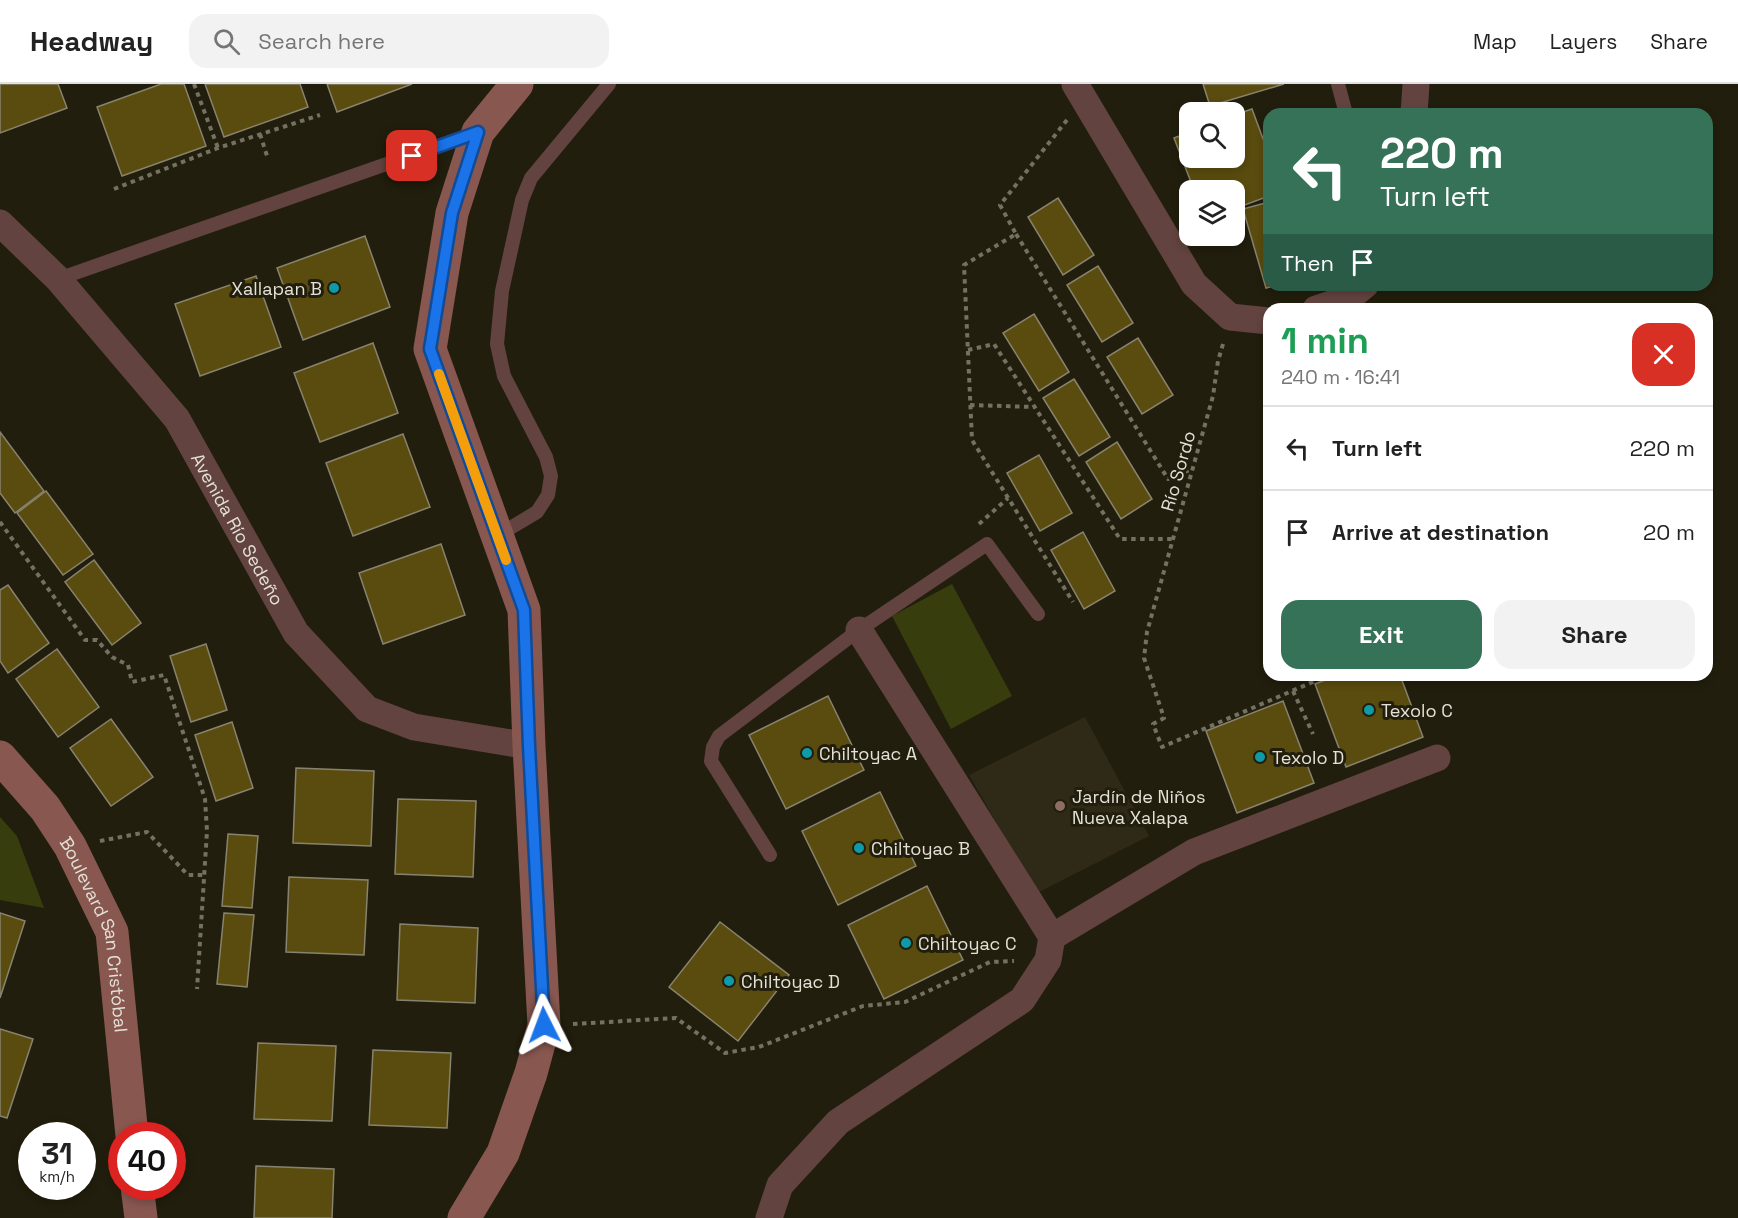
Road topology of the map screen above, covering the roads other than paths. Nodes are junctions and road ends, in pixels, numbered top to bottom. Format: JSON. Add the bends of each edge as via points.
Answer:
{"nodes":[{"id":1,"x":518,"y":84,"type":"edge"},
{"id":2,"x":609,"y":84,"type":"edge"},
{"id":3,"x":1338,"y":84,"type":"edge"},
{"id":4,"x":1416,"y":84,"type":"edge"},
{"id":5,"x":1079,"y":91,"type":"edge"},
{"id":6,"x":1344,"y":108,"type":"edge"},
{"id":7,"x":1414,"y":108,"type":"edge"},
{"id":8,"x":478,"y":132,"type":"junction"},
{"id":9,"x":0,"y":223,"type":"edge"},
{"id":10,"x":58,"y":279,"type":"junction"},
{"id":11,"x":1358,"y":291,"type":"edge"},
{"id":12,"x":1334,"y":303,"type":"edge"},
{"id":13,"x":1263,"y":320,"type":"edge"},
{"id":14,"x":497,"y":536,"type":"junction"},
{"id":15,"x":1038,"y":614,"type":"dead end"},
{"id":16,"x":859,"y":630,"type":"junction"},
{"id":17,"x":529,"y":746,"type":"junction"},
{"id":18,"x":0,"y":757,"type":"edge"},
{"id":19,"x":1437,"y":758,"type":"dead end"},
{"id":20,"x":770,"y":855,"type":"dead end"},
{"id":21,"x":1050,"y":948,"type":"junction"},
{"id":22,"x":131,"y":1122,"type":"edge"},
{"id":23,"x":139,"y":1200,"type":"edge"},
{"id":24,"x":141,"y":1218,"type":"edge"},
{"id":25,"x":464,"y":1218,"type":"edge"},
{"id":26,"x":769,"y":1218,"type":"edge"}],
"edges":[{"from":1,"to":8,"type":"street"},
{"from":2,"to":14,"type":"lane","via":[[531,178],[522,200],[502,291],[497,344],[504,376],[546,457],[551,476],[548,495],[537,512]]},
{"from":3,"to":6,"type":"lane"},
{"from":4,"to":7,"type":"street"},
{"from":5,"to":13,"type":"street","via":[[1194,284],[1230,317]]},
{"from":8,"to":10,"type":"lane"},
{"from":8,"to":14,"type":"street","via":[[452,213],[430,349]]},
{"from":9,"to":10,"type":"street","name":"Avenida Río Sedeño"},
{"from":10,"to":17,"type":"street","name":"Avenida Río Sedeño","via":[[177,419],[296,633],[367,709],[414,727]]},
{"from":11,"to":12,"type":"street"},
{"from":14,"to":17,"type":"street","via":[[524,610]]},
{"from":15,"to":16,"type":"lane","via":[[987,544]]},
{"from":16,"to":20,"type":"lane","via":[[719,736],[714,747],[711,761]]},
{"from":16,"to":21,"type":"street"},
{"from":17,"to":25,"type":"street","via":[[544,1025],[503,1153]]},
{"from":18,"to":22,"type":"street","name":"Boulevard San Cristóbal","via":[[45,808],[70,846],[112,932]]},
{"from":19,"to":21,"type":"street","via":[[1194,852]]},
{"from":21,"to":26,"type":"street","via":[[1022,1000],[838,1122],[780,1185]]},
{"from":23,"to":24,"type":"street"}]}
